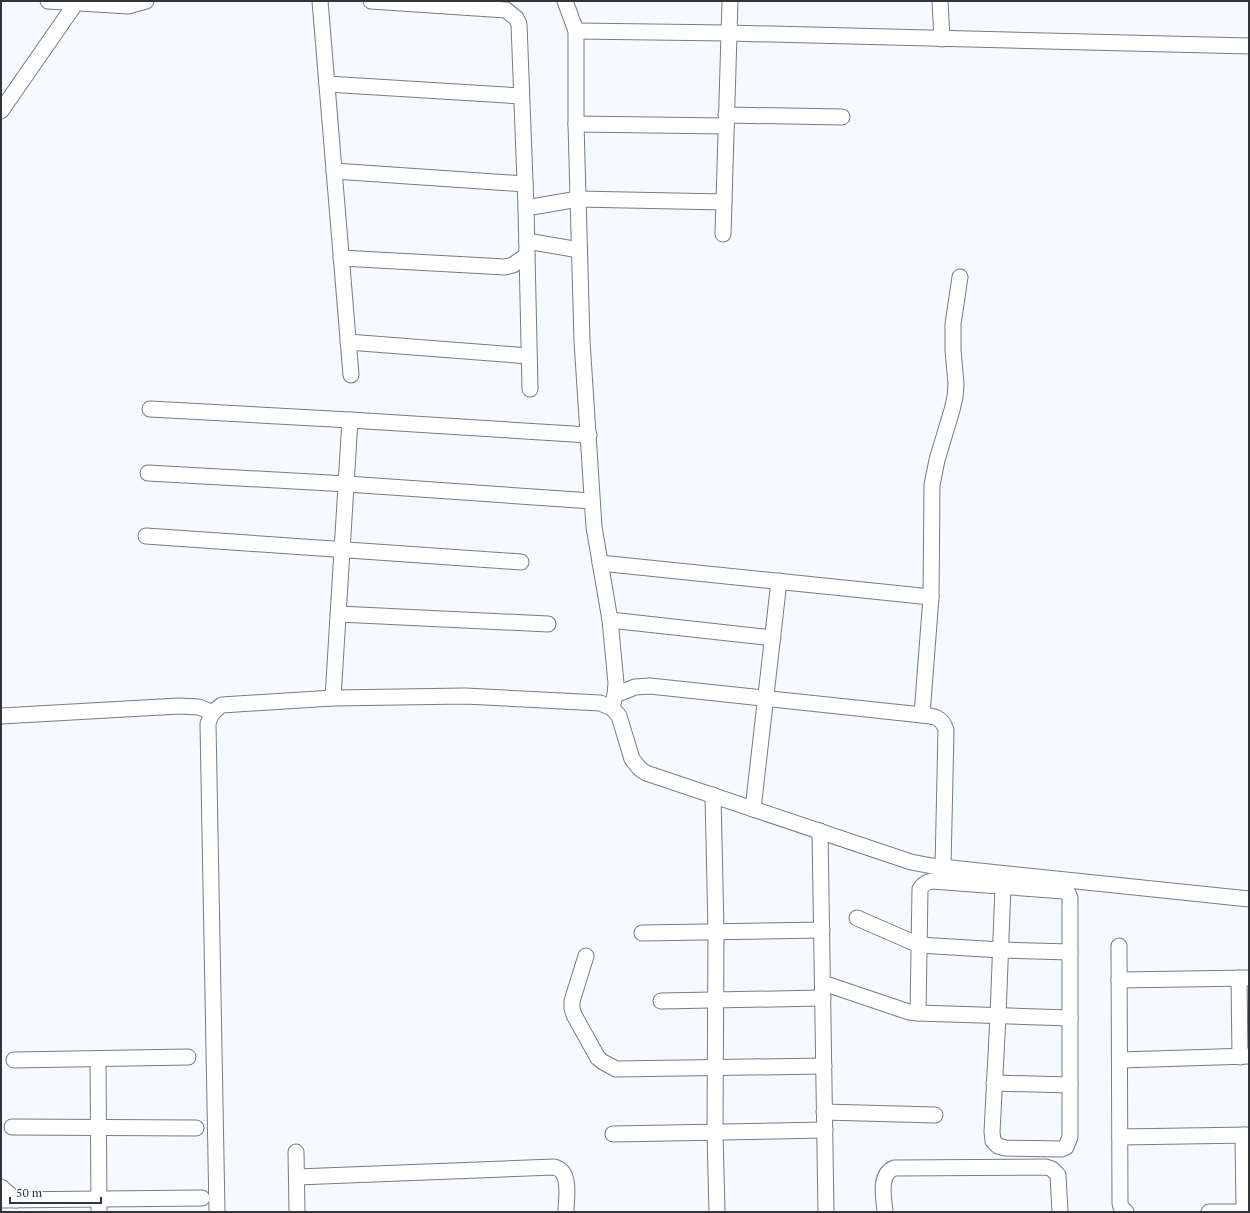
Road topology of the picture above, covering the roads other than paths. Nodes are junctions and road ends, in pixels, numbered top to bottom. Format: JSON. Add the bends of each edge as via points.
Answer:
{"nodes":[{"id":1,"x":48,"y":1,"type":"edge"},
{"id":2,"x":146,"y":1,"type":"edge"},
{"id":3,"x":320,"y":1,"type":"edge"},
{"id":4,"x":370,"y":1,"type":"edge"},
{"id":5,"x":565,"y":1,"type":"edge"},
{"id":6,"x":730,"y":1,"type":"edge"},
{"id":7,"x":940,"y":1,"type":"edge"},
{"id":8,"x":76,"y":3,"type":"junction"},
{"id":9,"x":110,"y":3,"type":"edge"},
{"id":10,"x":576,"y":31,"type":"junction"},
{"id":11,"x":728,"y":33,"type":"junction"},
{"id":12,"x":942,"y":39,"type":"junction"},
{"id":13,"x":1249,"y":46,"type":"edge"},
{"id":14,"x":326,"y":84,"type":"junction"},
{"id":15,"x":522,"y":96,"type":"junction"},
{"id":16,"x":1,"y":111,"type":"edge"},
{"id":17,"x":842,"y":117,"type":"dead end"},
{"id":18,"x":726,"y":121,"type":"junction"},
{"id":19,"x":576,"y":124,"type":"junction"},
{"id":20,"x":334,"y":171,"type":"junction"},
{"id":21,"x":525,"y":184,"type":"junction"},
{"id":22,"x":578,"y":199,"type":"junction"},
{"id":23,"x":724,"y":202,"type":"junction"},
{"id":24,"x":526,"y":208,"type":"junction"},
{"id":25,"x":723,"y":234,"type":"dead end"},
{"id":26,"x":527,"y":248,"type":"junction"},
{"id":27,"x":579,"y":250,"type":"junction"},
{"id":28,"x":341,"y":258,"type":"junction"},
{"id":29,"x":960,"y":277,"type":"dead end"},
{"id":30,"x":348,"y":342,"type":"junction"},
{"id":31,"x":530,"y":356,"type":"junction"},
{"id":32,"x":351,"y":375,"type":"dead end"},
{"id":33,"x":530,"y":389,"type":"dead end"},
{"id":34,"x":150,"y":409,"type":"dead end"},
{"id":35,"x":350,"y":420,"type":"junction"},
{"id":36,"x":589,"y":435,"type":"junction"},
{"id":37,"x":148,"y":473,"type":"dead end"},
{"id":38,"x":346,"y":484,"type":"junction"},
{"id":39,"x":592,"y":501,"type":"junction"},
{"id":40,"x":146,"y":536,"type":"dead end"},
{"id":41,"x":342,"y":550,"type":"junction"},
{"id":42,"x":521,"y":562,"type":"dead end"},
{"id":43,"x":600,"y":563,"type":"junction"},
{"id":44,"x":779,"y":581,"type":"junction"},
{"id":45,"x":931,"y":597,"type":"junction"},
{"id":46,"x":339,"y":614,"type":"junction"},
{"id":47,"x":610,"y":620,"type":"junction"},
{"id":48,"x":548,"y":624,"type":"dead end"},
{"id":49,"x":773,"y":638,"type":"junction"},
{"id":50,"x":332,"y":698,"type":"junction"},
{"id":51,"x":766,"y":698,"type":"junction"},
{"id":52,"x":614,"y":702,"type":"junction"},
{"id":53,"x":213,"y":713,"type":"junction"},
{"id":54,"x":922,"y":715,"type":"junction"},
{"id":55,"x":1,"y":716,"type":"edge"},
{"id":56,"x":713,"y":795,"type":"junction"},
{"id":57,"x":754,"y":809,"type":"junction"},
{"id":58,"x":820,"y":831,"type":"junction"},
{"id":59,"x":943,"y":867,"type":"junction"},
{"id":60,"x":1003,"y":886,"type":"junction"},
{"id":61,"x":1249,"y":899,"type":"edge"},
{"id":62,"x":857,"y":918,"type":"dead end"},
{"id":63,"x":822,"y":930,"type":"junction"},
{"id":64,"x":716,"y":932,"type":"junction"},
{"id":65,"x":642,"y":933,"type":"dead end"},
{"id":66,"x":919,"y":944,"type":"junction"},
{"id":67,"x":1119,"y":946,"type":"dead end"},
{"id":68,"x":1001,"y":950,"type":"junction"},
{"id":69,"x":1070,"y":952,"type":"junction"},
{"id":70,"x":586,"y":956,"type":"dead end"},
{"id":71,"x":1244,"y":978,"type":"edge"},
{"id":72,"x":1119,"y":980,"type":"junction"},
{"id":73,"x":823,"y":983,"type":"junction"},
{"id":74,"x":823,"y":998,"type":"junction"},
{"id":75,"x":716,"y":1000,"type":"junction"},
{"id":76,"x":661,"y":1001,"type":"dead end"},
{"id":77,"x":918,"y":1013,"type":"junction"},
{"id":78,"x":998,"y":1016,"type":"junction"},
{"id":79,"x":1070,"y":1018,"type":"junction"},
{"id":80,"x":1245,"y":1056,"type":"edge"},
{"id":81,"x":188,"y":1058,"type":"dead end"},
{"id":82,"x":98,"y":1059,"type":"junction"},
{"id":83,"x":14,"y":1060,"type":"dead end"},
{"id":84,"x":1120,"y":1060,"type":"junction"},
{"id":85,"x":824,"y":1066,"type":"junction"},
{"id":86,"x":716,"y":1068,"type":"junction"},
{"id":87,"x":994,"y":1083,"type":"junction"},
{"id":88,"x":1070,"y":1085,"type":"junction"},
{"id":89,"x":824,"y":1112,"type":"junction"},
{"id":90,"x":935,"y":1115,"type":"dead end"},
{"id":91,"x":12,"y":1127,"type":"dead end"},
{"id":92,"x":98,"y":1128,"type":"junction"},
{"id":93,"x":196,"y":1128,"type":"dead end"},
{"id":94,"x":825,"y":1130,"type":"junction"},
{"id":95,"x":716,"y":1133,"type":"junction"},
{"id":96,"x":613,"y":1134,"type":"dead end"},
{"id":97,"x":1246,"y":1135,"type":"edge"},
{"id":98,"x":1120,"y":1137,"type":"junction"},
{"id":99,"x":296,"y":1152,"type":"dead end"},
{"id":100,"x":297,"y":1177,"type":"junction"},
{"id":101,"x":1,"y":1187,"type":"edge"},
{"id":102,"x":202,"y":1198,"type":"dead end"},
{"id":103,"x":1,"y":1200,"type":"edge"},
{"id":104,"x":16,"y":1200,"type":"junction"},
{"id":105,"x":99,"y":1206,"type":"edge"},
{"id":106,"x":217,"y":1212,"type":"edge"},
{"id":107,"x":298,"y":1212,"type":"edge"},
{"id":108,"x":566,"y":1212,"type":"edge"},
{"id":109,"x":717,"y":1212,"type":"edge"},
{"id":110,"x":826,"y":1212,"type":"edge"},
{"id":111,"x":885,"y":1212,"type":"edge"},
{"id":112,"x":1060,"y":1212,"type":"edge"},
{"id":113,"x":1126,"y":1212,"type":"edge"},
{"id":114,"x":1209,"y":1212,"type":"edge"},
{"id":115,"x":1244,"y":1212,"type":"edge"},
{"id":116,"x":1249,"y":1212,"type":"edge"}],
"edges":[{"from":1,"to":8,"type":"street"},
{"from":2,"to":9,"type":"street","via":[[128,6]]},
{"from":3,"to":14,"type":"street"},
{"from":4,"to":15,"type":"street","via":[[506,10],[519,24]]},
{"from":5,"to":10,"type":"street"},
{"from":6,"to":11,"type":"street"},
{"from":7,"to":12,"type":"street"},
{"from":8,"to":9,"type":"street"},
{"from":8,"to":16,"type":"street"},
{"from":10,"to":11,"type":"street"},
{"from":10,"to":19,"type":"street"},
{"from":11,"to":12,"type":"street"},
{"from":11,"to":18,"type":"street"},
{"from":12,"to":13,"type":"street"},
{"from":14,"to":15,"type":"street"},
{"from":14,"to":20,"type":"street"},
{"from":15,"to":21,"type":"street"},
{"from":17,"to":18,"type":"street"},
{"from":18,"to":19,"type":"street"},
{"from":18,"to":23,"type":"street"},
{"from":19,"to":22,"type":"street"},
{"from":20,"to":21,"type":"street"},
{"from":20,"to":28,"type":"street"},
{"from":21,"to":24,"type":"street"},
{"from":22,"to":23,"type":"street"},
{"from":22,"to":24,"type":"street"},
{"from":22,"to":27,"type":"street"},
{"from":23,"to":25,"type":"street"},
{"from":24,"to":26,"type":"street"},
{"from":26,"to":27,"type":"street"},
{"from":26,"to":28,"type":"street","via":[[513,265],[505,267]]},
{"from":26,"to":31,"type":"street"},
{"from":27,"to":36,"type":"street"},
{"from":28,"to":30,"type":"street"},
{"from":29,"to":45,"type":"street","via":[[953,324],[955,397],[932,485]]},
{"from":30,"to":31,"type":"street"},
{"from":30,"to":32,"type":"street"},
{"from":31,"to":33,"type":"street"},
{"from":34,"to":35,"type":"street"},
{"from":35,"to":36,"type":"street"},
{"from":35,"to":38,"type":"street"},
{"from":36,"to":39,"type":"street"},
{"from":37,"to":38,"type":"street"},
{"from":38,"to":39,"type":"street"},
{"from":38,"to":41,"type":"street"},
{"from":39,"to":43,"type":"street"},
{"from":40,"to":41,"type":"street"},
{"from":41,"to":42,"type":"street"},
{"from":41,"to":46,"type":"street"},
{"from":43,"to":44,"type":"street"},
{"from":43,"to":47,"type":"street"},
{"from":44,"to":45,"type":"street"},
{"from":44,"to":49,"type":"street"},
{"from":45,"to":54,"type":"street"},
{"from":46,"to":48,"type":"street"},
{"from":46,"to":50,"type":"street"},
{"from":47,"to":49,"type":"street"},
{"from":47,"to":52,"type":"street","via":[[616,683]]},
{"from":49,"to":51,"type":"street"},
{"from":50,"to":52,"type":"street","via":[[465,696]]},
{"from":50,"to":53,"type":"street","via":[[222,705]]},
{"from":51,"to":52,"type":"street","via":[[650,686],[635,687]]},
{"from":51,"to":54,"type":"street"},
{"from":51,"to":57,"type":"street"},
{"from":52,"to":56,"type":"street","via":[[632,758],[640,769]]},
{"from":53,"to":55,"type":"street","via":[[199,708],[179,706]]},
{"from":53,"to":106,"type":"street","via":[[208,724]]},
{"from":54,"to":59,"type":"street","via":[[934,716],[944,723],[946,730]]},
{"from":56,"to":57,"type":"street"},
{"from":56,"to":64,"type":"street"},
{"from":57,"to":58,"type":"street"},
{"from":58,"to":59,"type":"street","via":[[911,862]]},
{"from":58,"to":63,"type":"street"},
{"from":59,"to":61,"type":"street"},
{"from":60,"to":66,"type":"street","via":[[932,881],[922,885]]},
{"from":60,"to":68,"type":"street"},
{"from":60,"to":69,"type":"street","via":[[1063,891],[1068,894]]},
{"from":62,"to":66,"type":"street"},
{"from":63,"to":64,"type":"street"},
{"from":63,"to":73,"type":"street"},
{"from":64,"to":65,"type":"street"},
{"from":64,"to":75,"type":"street"},
{"from":66,"to":68,"type":"street"},
{"from":66,"to":77,"type":"street"},
{"from":67,"to":72,"type":"street"},
{"from":68,"to":69,"type":"street"},
{"from":68,"to":78,"type":"street"},
{"from":69,"to":79,"type":"street"},
{"from":70,"to":86,"type":"street","via":[[572,1008],[598,1058],[616,1069]]},
{"from":71,"to":72,"type":"street"},
{"from":71,"to":80,"type":"street"},
{"from":72,"to":84,"type":"street"},
{"from":73,"to":74,"type":"street"},
{"from":73,"to":77,"type":"street"},
{"from":74,"to":75,"type":"street"},
{"from":74,"to":85,"type":"street"},
{"from":75,"to":76,"type":"street"},
{"from":75,"to":86,"type":"street"},
{"from":77,"to":78,"type":"street"},
{"from":78,"to":79,"type":"street"},
{"from":78,"to":87,"type":"street"},
{"from":79,"to":88,"type":"street"},
{"from":80,"to":84,"type":"street"},
{"from":81,"to":82,"type":"street"},
{"from":82,"to":83,"type":"street"},
{"from":82,"to":92,"type":"street"},
{"from":84,"to":98,"type":"street"},
{"from":85,"to":86,"type":"street"},
{"from":85,"to":89,"type":"street"},
{"from":86,"to":95,"type":"street"},
{"from":87,"to":88,"type":"street"},
{"from":87,"to":88,"type":"street","via":[[993,1141],[1005,1148],[1066,1147],[1070,1137]]},
{"from":89,"to":90,"type":"street"},
{"from":89,"to":94,"type":"street"},
{"from":91,"to":92,"type":"street"},
{"from":92,"to":93,"type":"street"},
{"from":92,"to":105,"type":"street"},
{"from":94,"to":95,"type":"street"},
{"from":94,"to":110,"type":"street"},
{"from":95,"to":96,"type":"street"},
{"from":95,"to":109,"type":"street"},
{"from":97,"to":98,"type":"street"},
{"from":97,"to":115,"type":"street"},
{"from":98,"to":113,"type":"street","via":[[1120,1204]]},
{"from":99,"to":100,"type":"street"},
{"from":100,"to":107,"type":"street"},
{"from":100,"to":108,"type":"street","via":[[554,1167],[562,1171],[566,1178]]},
{"from":101,"to":104,"type":"street"},
{"from":102,"to":105,"type":"street"},
{"from":103,"to":104,"type":"street"},
{"from":104,"to":105,"type":"street"},
{"from":111,"to":112,"type":"street","via":[[884,1179],[889,1170],[894,1168],[1046,1167],[1052,1168],[1058,1175]]},
{"from":114,"to":115,"type":"street"},
{"from":115,"to":116,"type":"street"}]}
